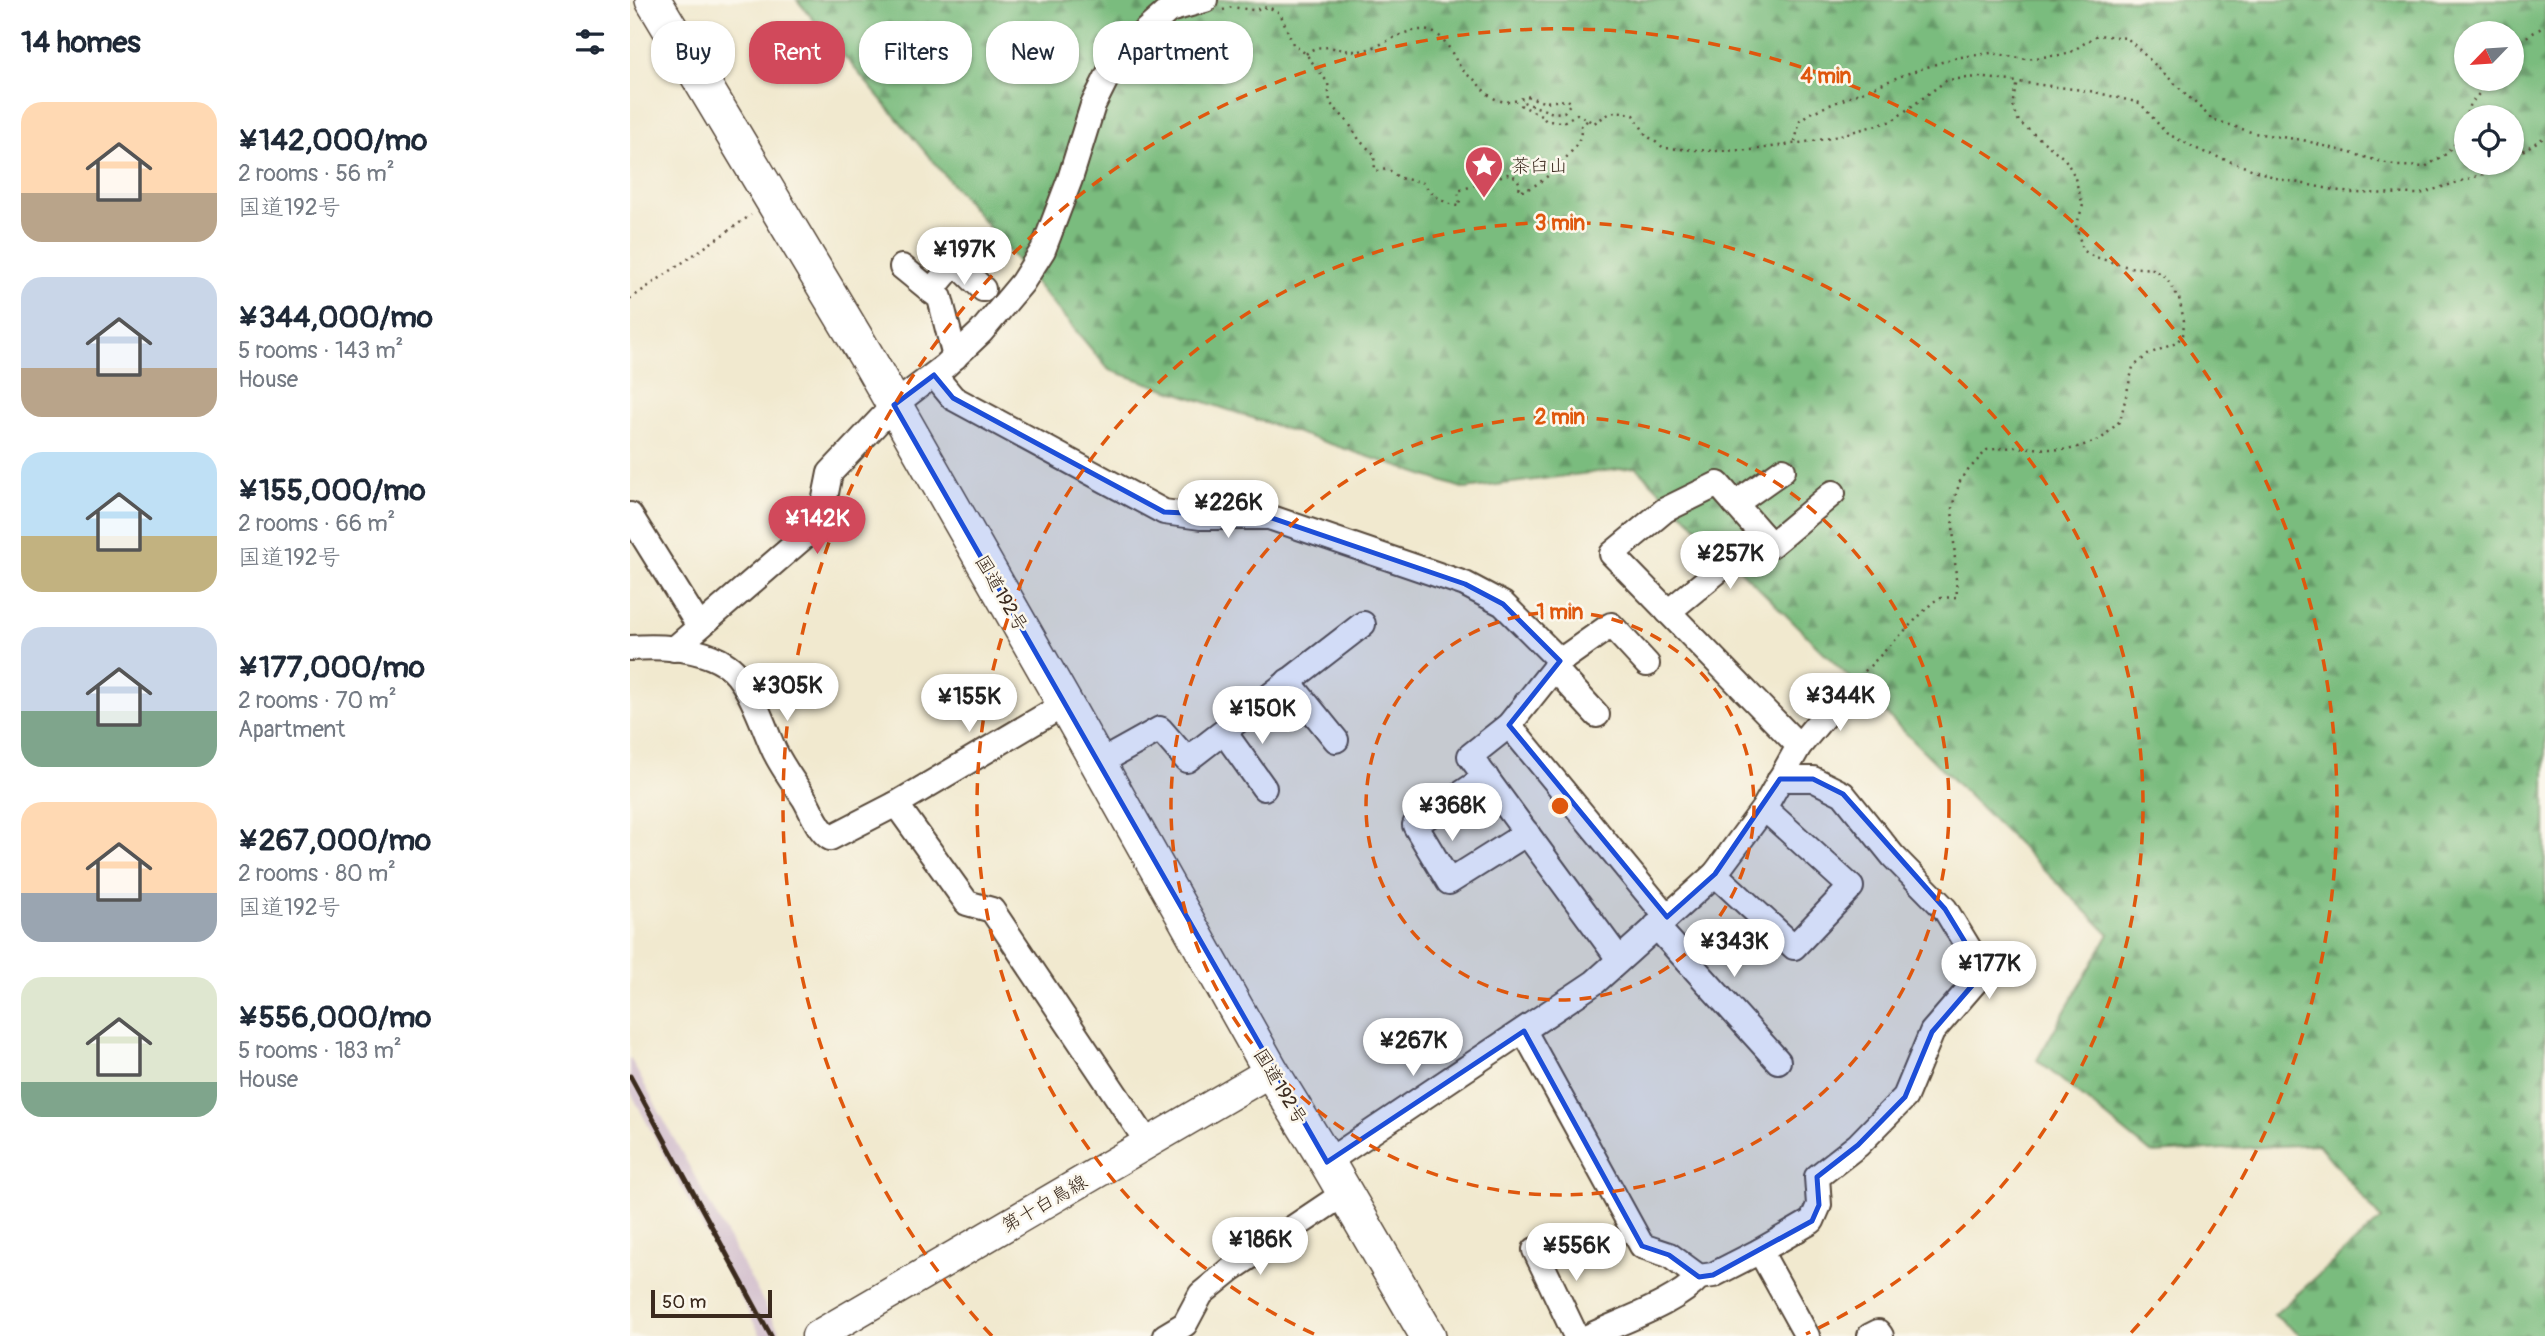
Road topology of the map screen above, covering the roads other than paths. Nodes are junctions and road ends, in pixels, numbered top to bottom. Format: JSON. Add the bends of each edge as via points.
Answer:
{"nodes":[{"id":1,"x":653,"y":0,"type":"edge"},
{"id":2,"x":1205,"y":12,"type":"edge"},
{"id":3,"x":902,"y":267,"type":"dead end"},
{"id":4,"x":983,"y":289,"type":"dead end"},
{"id":5,"x":931,"y":291,"type":"junction"},
{"id":6,"x":955,"y":357,"type":"junction"},
{"id":7,"x":934,"y":375,"type":"junction"},
{"id":8,"x":894,"y":405,"type":"junction"},
{"id":9,"x":1783,"y":470,"type":"dead end"},
{"id":10,"x":1833,"y":493,"type":"dead end"},
{"id":11,"x":1735,"y":504,"type":"junction"},
{"id":12,"x":630,"y":515,"type":"edge"},
{"id":13,"x":1762,"y":535,"type":"junction"},
{"id":14,"x":1668,"y":612,"type":"junction"},
{"id":15,"x":1363,"y":624,"type":"dead end"},
{"id":16,"x":699,"y":626,"type":"junction"},
{"id":17,"x":630,"y":648,"type":"edge"},
{"id":18,"x":674,"y":649,"type":"junction"},
{"id":19,"x":1647,"y":664,"type":"dead end"},
{"id":20,"x":1557,"y":665,"type":"junction"},
{"id":21,"x":1289,"y":681,"type":"junction"},
{"id":22,"x":1845,"y":691,"type":"road end"},
{"id":23,"x":1065,"y":704,"type":"junction"},
{"id":24,"x":1597,"y":715,"type":"dead end"},
{"id":25,"x":1510,"y":725,"type":"junction"},
{"id":26,"x":1224,"y":732,"type":"junction"},
{"id":27,"x":1336,"y":740,"type":"dead end"},
{"id":28,"x":1799,"y":746,"type":"junction"},
{"id":29,"x":1099,"y":763,"type":"junction"},
{"id":30,"x":1486,"y":777,"type":"junction"},
{"id":31,"x":1780,"y":779,"type":"junction"},
{"id":32,"x":1264,"y":788,"type":"dead end"},
{"id":33,"x":896,"y":804,"type":"junction"},
{"id":34,"x":1764,"y":808,"type":"junction"},
{"id":35,"x":1527,"y":834,"type":"junction"},
{"id":36,"x":1716,"y":874,"type":"junction"},
{"id":37,"x":1662,"y":921,"type":"junction"},
{"id":38,"x":1619,"y":959,"type":"junction"},
{"id":39,"x":1524,"y":1031,"type":"junction"},
{"id":40,"x":1778,"y":1061,"type":"dead end"},
{"id":41,"x":1271,"y":1071,"type":"junction"},
{"id":42,"x":1148,"y":1143,"type":"junction"},
{"id":43,"x":1327,"y":1162,"type":"junction"},
{"id":44,"x":1345,"y":1193,"type":"junction"},
{"id":45,"x":1535,"y":1250,"type":"dead end"},
{"id":46,"x":1760,"y":1251,"type":"junction"},
{"id":47,"x":1699,"y":1277,"type":"junction"},
{"id":48,"x":817,"y":1336,"type":"edge"},
{"id":49,"x":1165,"y":1336,"type":"edge"},
{"id":50,"x":1428,"y":1336,"type":"edge"},
{"id":51,"x":1576,"y":1336,"type":"edge"},
{"id":52,"x":1590,"y":1336,"type":"edge"},
{"id":53,"x":1807,"y":1336,"type":"edge"},
{"id":54,"x":1870,"y":1336,"type":"edge"},
{"id":55,"x":1881,"y":1336,"type":"edge"}],
"edges":[{"from":1,"to":8,"type":"highway","name":"国道192号"},
{"from":2,"to":6,"type":"street","via":[[1169,10],[1118,55],[1093,105],[1042,250],[1023,283]]},
{"from":3,"to":5,"type":"street"},
{"from":4,"to":5,"type":"street","via":[[959,258]]},
{"from":5,"to":6,"type":"street","via":[[940,298]]},
{"from":6,"to":7,"type":"street"},
{"from":7,"to":8,"type":"street"},
{"from":7,"to":20,"type":"street","via":[[953,398],[1164,512],[1269,517],[1465,584],[1503,604]]},
{"from":8,"to":16,"type":"street","via":[[830,473],[822,513],[812,530]]},
{"from":8,"to":23,"type":"highway","name":"国道192号"},
{"from":9,"to":11,"type":"street"},
{"from":10,"to":13,"type":"street","via":[[1771,545]]},
{"from":11,"to":13,"type":"street"},
{"from":11,"to":14,"type":"street","via":[[1718,484],[1665,510],[1612,554]]},
{"from":12,"to":16,"type":"street"},
{"from":13,"to":14,"type":"street"},
{"from":14,"to":28,"type":"street"},
{"from":15,"to":21,"type":"street"},
{"from":16,"to":18,"type":"street"},
{"from":17,"to":18,"type":"street"},
{"from":18,"to":33,"type":"street","via":[[726,664],[742,680],[776,754],[830,838]]},
{"from":19,"to":20,"type":"street","via":[[1611,625]]},
{"from":20,"to":24,"type":"street"},
{"from":20,"to":25,"type":"street"},
{"from":21,"to":26,"type":"street"},
{"from":21,"to":27,"type":"street"},
{"from":22,"to":28,"type":"street"},
{"from":23,"to":29,"type":"highway","name":"国道192号"},
{"from":23,"to":33,"type":"street"},
{"from":25,"to":30,"type":"street","via":[[1470,756]]},
{"from":25,"to":37,"type":"street"},
{"from":26,"to":29,"type":"street","via":[[1187,760],[1160,729]]},
{"from":26,"to":32,"type":"street"},
{"from":28,"to":31,"type":"street"},
{"from":29,"to":41,"type":"highway","name":"国道192号"},
{"from":30,"to":35,"type":"street"},
{"from":30,"to":35,"type":"street","via":[[1415,825],[1449,881]]},
{"from":31,"to":34,"type":"street"},
{"from":31,"to":46,"type":"street","via":[[1813,779],[1843,794],[1893,856],[1945,909],[1979,965],[1976,981],[1932,1032],[1905,1097],[1858,1145],[1817,1177],[1819,1205],[1812,1221]]},
{"from":33,"to":42,"type":"street","via":[[967,903],[992,910]]},
{"from":34,"to":36,"type":"street"},
{"from":34,"to":36,"type":"street","via":[[1851,887],[1794,947]]},
{"from":35,"to":38,"type":"street"},
{"from":36,"to":37,"type":"street"},
{"from":37,"to":38,"type":"street"},
{"from":37,"to":40,"type":"street"},
{"from":38,"to":39,"type":"street","via":[[1595,982]]},
{"from":39,"to":43,"type":"street"},
{"from":39,"to":47,"type":"street","via":[[1642,1246],[1669,1255]]},
{"from":41,"to":42,"type":"main road","name":"第十白鳥線"},
{"from":41,"to":43,"type":"highway","name":"国道192号"},
{"from":42,"to":48,"type":"main road","name":"第十白鳥線"},
{"from":43,"to":44,"type":"highway","name":"国道192号"},
{"from":44,"to":49,"type":"street","via":[[1233,1268],[1201,1294],[1185,1324]]},
{"from":44,"to":50,"type":"highway","name":"国道192号"},
{"from":45,"to":51,"type":"street"},
{"from":46,"to":47,"type":"street","via":[[1713,1275]]},
{"from":46,"to":53,"type":"street"},
{"from":47,"to":52,"type":"street","via":[[1674,1297]]},
{"from":54,"to":55,"type":"street","via":[[1878,1332]]}]}
